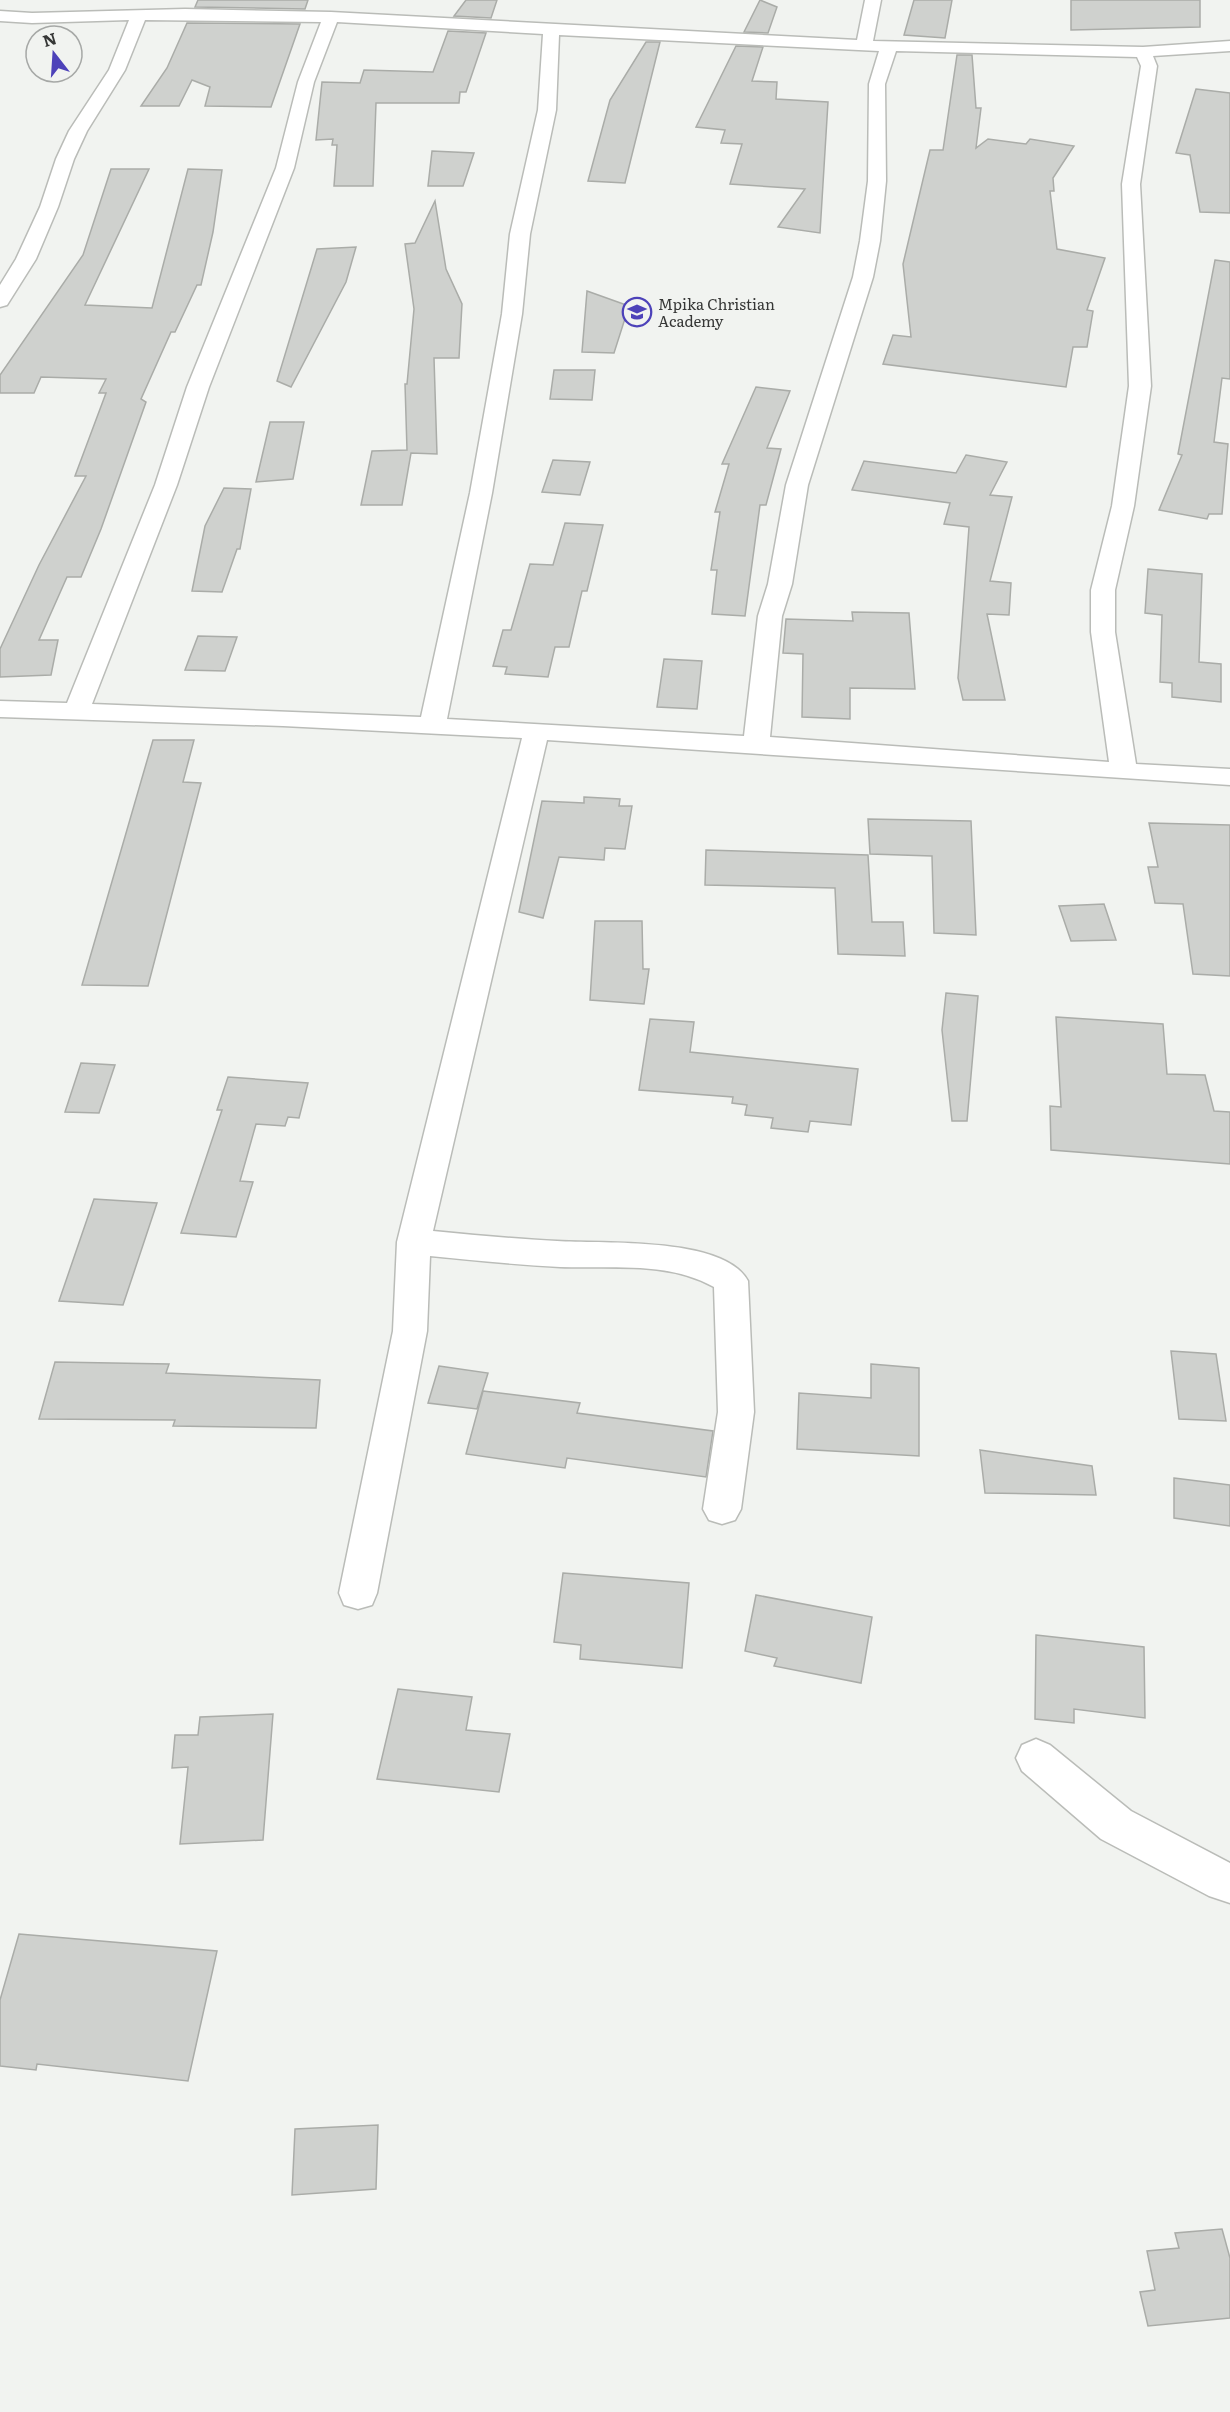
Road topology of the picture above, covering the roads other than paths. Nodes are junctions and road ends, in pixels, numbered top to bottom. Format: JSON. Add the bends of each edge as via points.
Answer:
{"nodes":[{"id":1,"x":45,"y":0,"type":"edge"},
{"id":2,"x":873,"y":0,"type":"edge"},
{"id":3,"x":139,"y":14,"type":"junction"},
{"id":4,"x":0,"y":16,"type":"edge"},
{"id":5,"x":331,"y":17,"type":"junction"},
{"id":6,"x":32,"y":18,"type":"junction"},
{"id":7,"x":551,"y":30,"type":"junction"},
{"id":8,"x":864,"y":46,"type":"junction"},
{"id":9,"x":889,"y":46,"type":"junction"},
{"id":10,"x":1230,"y":46,"type":"edge"},
{"id":11,"x":1143,"y":52,"type":"junction"},
{"id":12,"x":0,"y":301,"type":"edge"},
{"id":13,"x":0,"y":709,"type":"edge"},
{"id":14,"x":77,"y":710,"type":"junction"},
{"id":15,"x":432,"y":727,"type":"junction"},
{"id":16,"x":536,"y":733,"type":"junction"},
{"id":17,"x":756,"y":744,"type":"junction"},
{"id":18,"x":1124,"y":772,"type":"junction"},
{"id":19,"x":1230,"y":777,"type":"edge"},
{"id":20,"x":414,"y":1242,"type":"junction"},
{"id":21,"x":722,"y":1509,"type":"dead end"},
{"id":22,"x":358,"y":1593,"type":"dead end"},
{"id":23,"x":1036,"y":1758,"type":"dead end"},
{"id":24,"x":1230,"y":1883,"type":"edge"}],
"edges":[{"from":1,"to":6,"type":"street"},
{"from":2,"to":8,"type":"street"},
{"from":3,"to":5,"type":"street"},
{"from":3,"to":6,"type":"street"},
{"from":3,"to":12,"type":"street","via":[[117,70],[78,130],[26,259]]},
{"from":4,"to":6,"type":"street"},
{"from":5,"to":7,"type":"street"},
{"from":5,"to":14,"type":"street","via":[[306,82],[285,168]]},
{"from":7,"to":8,"type":"street"},
{"from":7,"to":15,"type":"street","via":[[547,110],[520,234],[512,314],[481,493]]},
{"from":8,"to":9,"type":"street"},
{"from":9,"to":11,"type":"street"},
{"from":9,"to":17,"type":"street","via":[[877,84],[877,181],[870,241],[797,485],[780,584],[770,616]]},
{"from":10,"to":11,"type":"street"},
{"from":11,"to":18,"type":"street","via":[[1149,66],[1131,184],[1140,386],[1123,506],[1103,600],[1103,632]]},
{"from":13,"to":14,"type":"street"},
{"from":14,"to":15,"type":"street"},
{"from":15,"to":16,"type":"street"},
{"from":16,"to":17,"type":"street"},
{"from":16,"to":20,"type":"street"},
{"from":17,"to":18,"type":"street"},
{"from":18,"to":19,"type":"street"},
{"from":20,"to":21,"type":"street","via":[[679,1259],[714,1269],[731,1281],[736,1412]]},
{"from":20,"to":22,"type":"street","via":[[410,1331]]},
{"from":23,"to":24,"type":"street","via":[[1116,1825]]}]}
